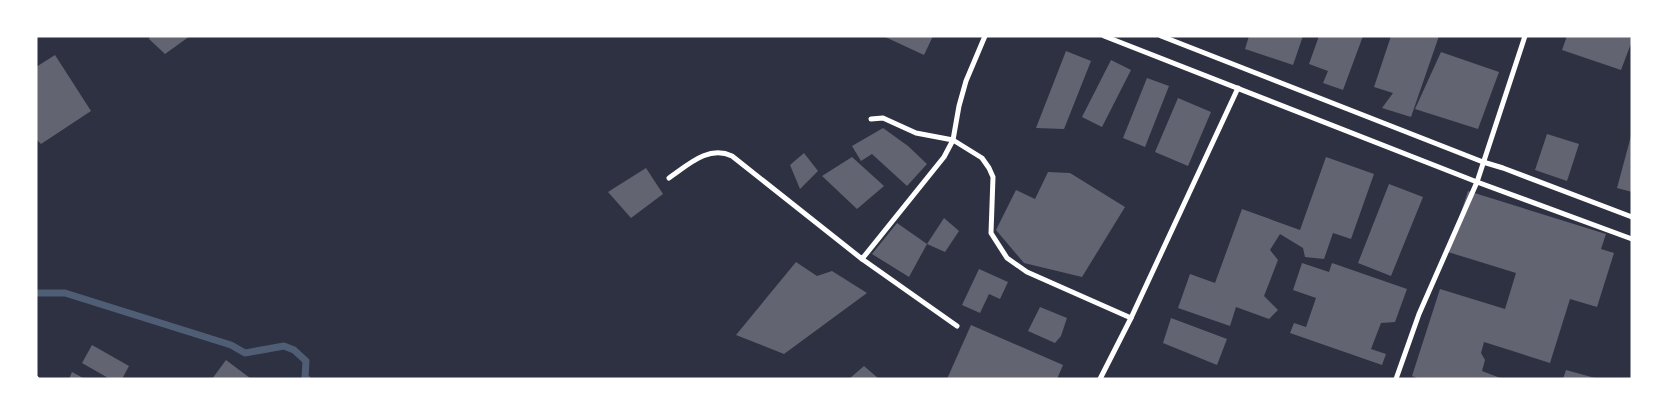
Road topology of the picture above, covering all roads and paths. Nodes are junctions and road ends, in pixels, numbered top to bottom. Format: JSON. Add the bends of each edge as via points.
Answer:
{"nodes":[{"id":1,"x":985,"y":36,"type":"edge"},
{"id":2,"x":1104,"y":36,"type":"edge"},
{"id":3,"x":1161,"y":36,"type":"edge"},
{"id":4,"x":1525,"y":36,"type":"edge"},
{"id":5,"x":1238,"y":88,"type":"junction"},
{"id":6,"x":871,"y":119,"type":"dead end"},
{"id":7,"x":953,"y":140,"type":"junction"},
{"id":8,"x":1483,"y":162,"type":"junction"},
{"id":9,"x":669,"y":178,"type":"dead end"},
{"id":10,"x":1476,"y":182,"type":"junction"},
{"id":11,"x":1632,"y":217,"type":"edge"},
{"id":12,"x":1632,"y":239,"type":"edge"},
{"id":13,"x":862,"y":259,"type":"junction"},
{"id":14,"x":1131,"y":318,"type":"junction"},
{"id":15,"x":957,"y":326,"type":"dead end"},
{"id":16,"x":1100,"y":379,"type":"edge"},
{"id":17,"x":1396,"y":379,"type":"edge"}],
"edges":[{"from":1,"to":7,"type":"street","via":[[966,80]]},
{"from":2,"to":5,"type":"street"},
{"from":3,"to":8,"type":"street"},
{"from":4,"to":8,"type":"street"},
{"from":5,"to":10,"type":"street"},
{"from":5,"to":14,"type":"street"},
{"from":6,"to":7,"type":"street","via":[[882,118],[916,133]]},
{"from":7,"to":13,"type":"street","via":[[944,157]]},
{"from":7,"to":14,"type":"street","via":[[982,158],[990,168],[993,177],[991,234],[1007,258],[1026,272]]},
{"from":8,"to":10,"type":"street"},
{"from":8,"to":11,"type":"street"},
{"from":9,"to":13,"type":"street","via":[[698,157],[725,153]]},
{"from":10,"to":12,"type":"street"},
{"from":10,"to":17,"type":"street"},
{"from":13,"to":15,"type":"street"},
{"from":14,"to":16,"type":"street"}]}
